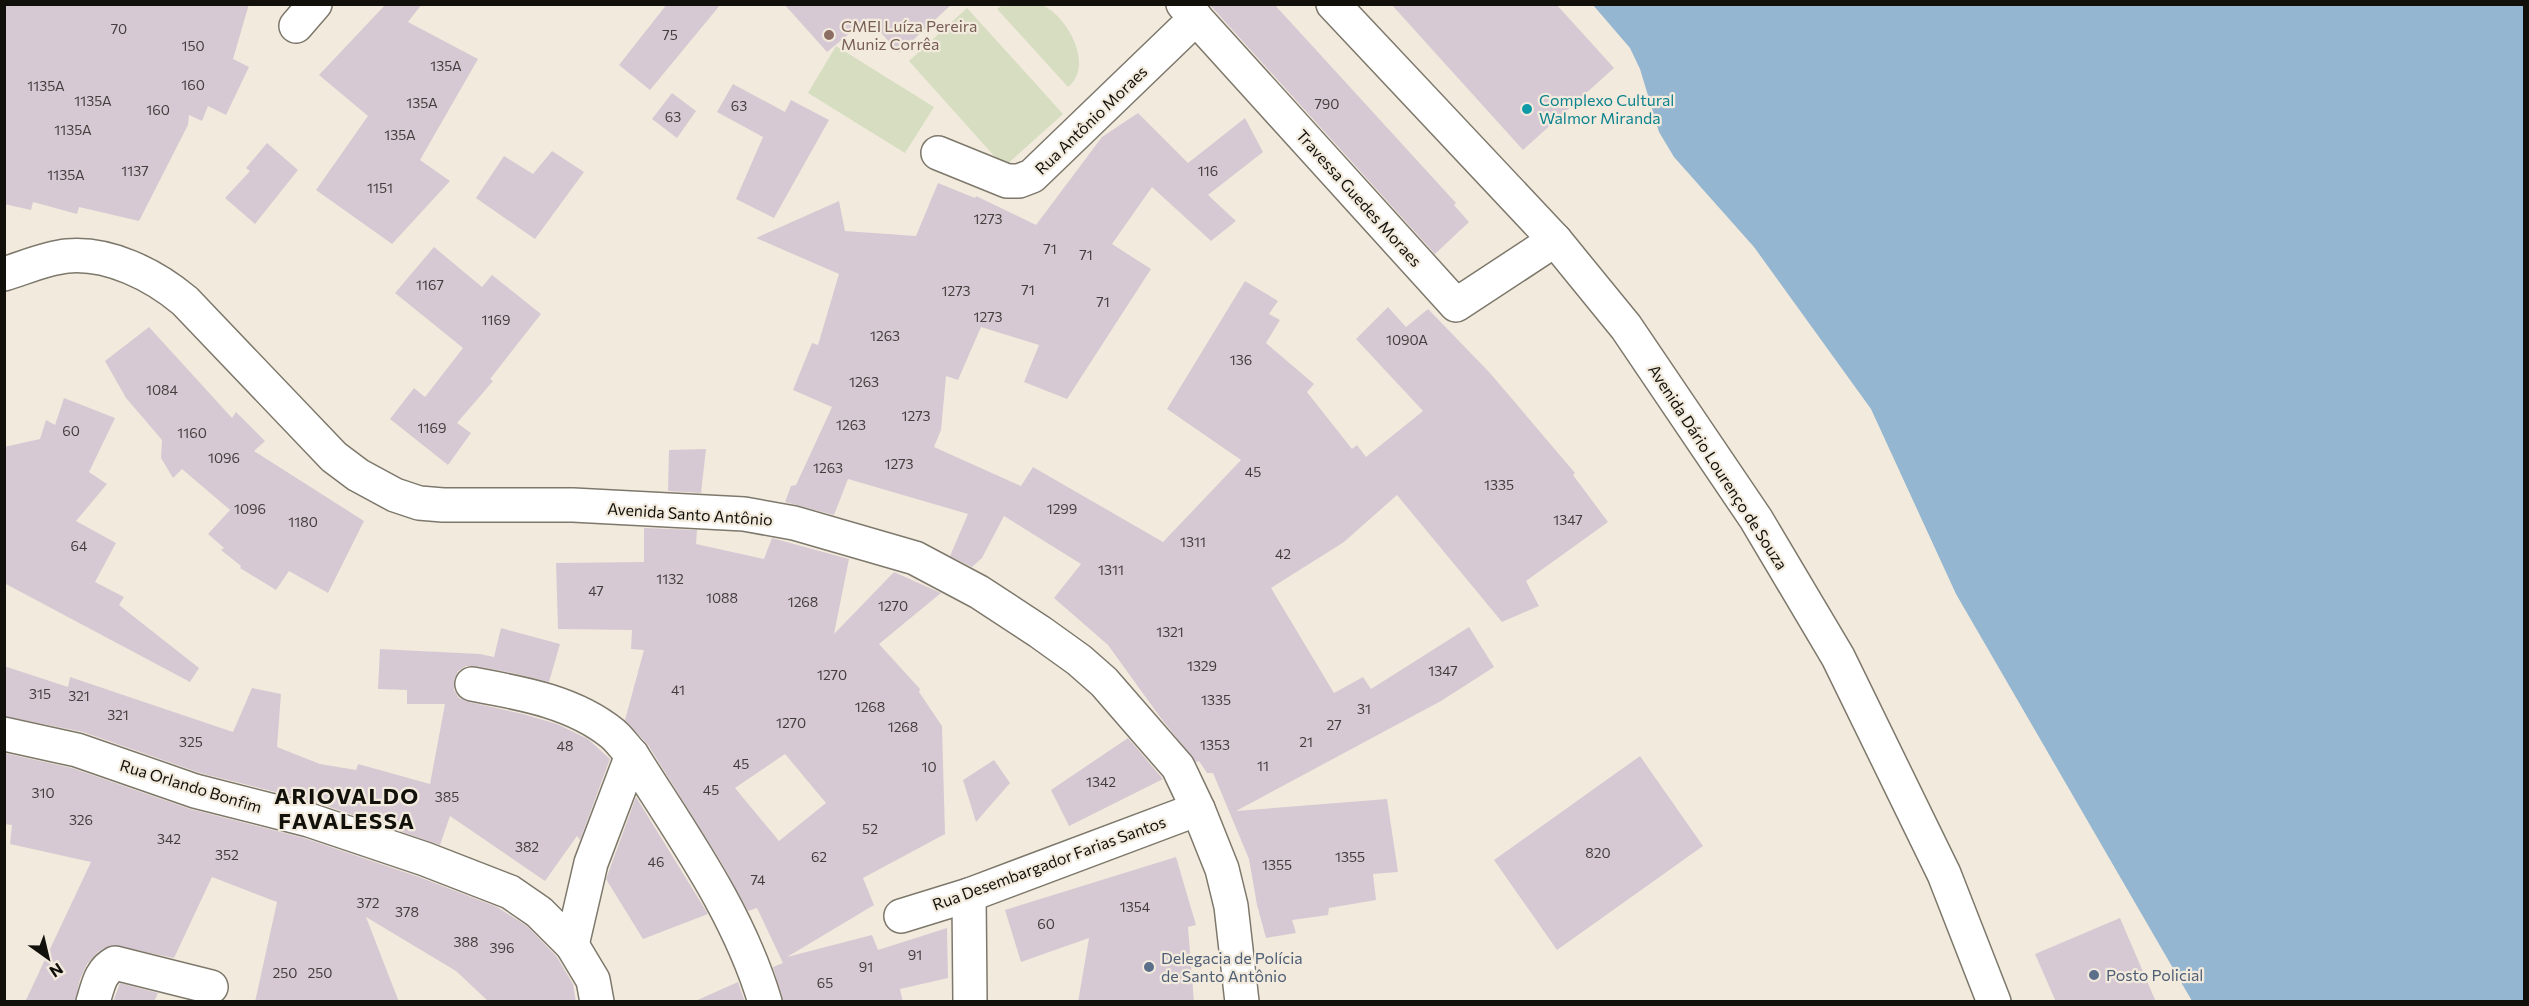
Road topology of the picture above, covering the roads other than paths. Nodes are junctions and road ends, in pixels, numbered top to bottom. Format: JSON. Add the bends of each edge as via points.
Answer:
{"nodes":[{"id":1,"x":1333,"y":4,"type":"edge"},
{"id":2,"x":1189,"y":11,"type":"edge"},
{"id":3,"x":938,"y":153,"type":"dead end"},
{"id":4,"x":1555,"y":240,"type":"junction"},
{"id":5,"x":4,"y":274,"type":"edge"},
{"id":6,"x":472,"y":684,"type":"dead end"},
{"id":7,"x":4,"y":734,"type":"edge"},
{"id":8,"x":632,"y":756,"type":"junction"},
{"id":9,"x":1198,"y":808,"type":"junction"},
{"id":10,"x":969,"y":894,"type":"junction"},
{"id":11,"x":901,"y":916,"type":"dead end"},
{"id":12,"x":572,"y":945,"type":"junction"},
{"id":13,"x":211,"y":987,"type":"dead end"},
{"id":14,"x":93,"y":1002,"type":"edge"},
{"id":15,"x":597,"y":1002,"type":"edge"},
{"id":16,"x":765,"y":1002,"type":"edge"},
{"id":17,"x":970,"y":1002,"type":"edge"},
{"id":18,"x":1242,"y":1002,"type":"edge"},
{"id":19,"x":1994,"y":1002,"type":"edge"}],
"edges":[{"from":1,"to":4,"type":"street","name":"Avenida Dário Lourenço de Souza"},
{"from":2,"to":3,"type":"street","name":"Rua Antônio Moraes","via":[[1032,176],[1019,182],[1007,181]]},
{"from":2,"to":4,"type":"street","name":"Travessa Guedes Moraes","via":[[1456,305]]},
{"from":4,"to":19,"type":"street","name":"Avenida Dário Lourenço de Souza","via":[[1626,327],[1696,430],[1756,519],[1838,657],[1944,874]]},
{"from":5,"to":9,"type":"street","name":"Avenida Santo Antônio","via":[[67,256],[104,259],[138,270],[185,301],[334,457],[395,495],[443,505],[573,505],[744,514],[829,532],[915,558],[979,592],[1079,660],[1104,682],[1178,767]]},
{"from":6,"to":8,"type":"street","via":[[524,694],[574,710],[614,734]]},
{"from":7,"to":12,"type":"street","name":"Rua Orlando Bonfim","via":[[77,750],[195,791],[309,820],[479,878],[530,905]]},
{"from":8,"to":12,"type":"street","via":[[591,864]]},
{"from":8,"to":16,"type":"street","via":[[714,883],[750,956]]},
{"from":9,"to":10,"type":"street","name":"Rua Desembargador Farias Santos"},
{"from":9,"to":18,"type":"street","name":"Avenida Santo Antônio","via":[[1222,869],[1231,906]]},
{"from":10,"to":11,"type":"street","name":"Rua Desembargador Farias Santos"},
{"from":10,"to":17,"type":"street"},
{"from":12,"to":15,"type":"street","name":"Rua Orlando Bonfim","via":[[593,980]]},
{"from":13,"to":14,"type":"street","via":[[115,963],[101,975]]}]}
